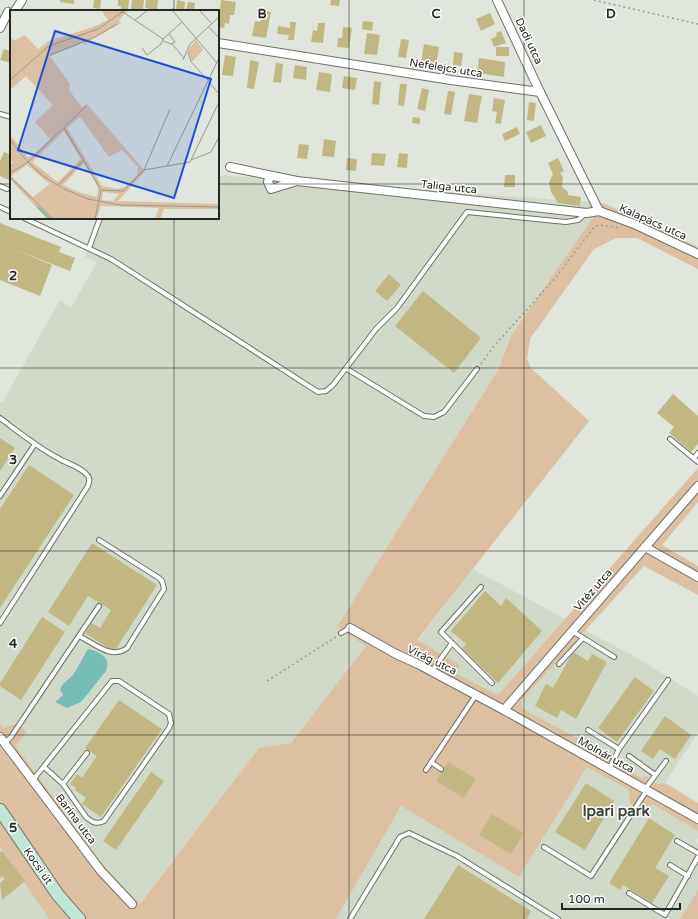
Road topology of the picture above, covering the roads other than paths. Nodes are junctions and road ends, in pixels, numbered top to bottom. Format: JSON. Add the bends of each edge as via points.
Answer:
{"nodes":[{"id":1,"x":22,"y":0,"type":"edge"},
{"id":2,"x":497,"y":0,"type":"edge"},
{"id":3,"x":10,"y":10,"type":"edge"},
{"id":4,"x":9,"y":11,"type":"edge"},
{"id":5,"x":0,"y":28,"type":"edge"},
{"id":6,"x":219,"y":43,"type":"edge"},
{"id":7,"x":540,"y":92,"type":"junction"},
{"id":8,"x":0,"y":114,"type":"edge"},
{"id":9,"x":10,"y":117,"type":"edge"},
{"id":10,"x":230,"y":167,"type":"dead end"},
{"id":11,"x":273,"y":176,"type":"junction"},
{"id":12,"x":297,"y":181,"type":"junction"},
{"id":13,"x":0,"y":186,"type":"edge"},
{"id":14,"x":7,"y":189,"type":"dead end"},
{"id":15,"x":0,"y":207,"type":"edge"},
{"id":16,"x":599,"y":211,"type":"junction"},
{"id":17,"x":10,"y":212,"type":"edge"},
{"id":18,"x":587,"y":212,"type":"junction"},
{"id":19,"x":26,"y":219,"type":"edge"},
{"id":20,"x":100,"y":219,"type":"edge"},
{"id":21,"x":89,"y":248,"type":"junction"},
{"id":22,"x":698,"y":254,"type":"edge"},
{"id":23,"x":347,"y":369,"type":"junction"},
{"id":24,"x":477,"y":369,"type":"road end"},
{"id":25,"x":0,"y":418,"type":"edge"},
{"id":26,"x":670,"y":439,"type":"dead end"},
{"id":27,"x":36,"y":444,"type":"junction"},
{"id":28,"x":698,"y":453,"type":"edge"},
{"id":29,"x":694,"y":458,"type":"junction"},
{"id":30,"x":698,"y":462,"type":"edge"},
{"id":31,"x":698,"y":486,"type":"edge"},
{"id":32,"x":0,"y":496,"type":"edge"},
{"id":33,"x":99,"y":540,"type":"dead end"},
{"id":34,"x":645,"y":547,"type":"junction"},
{"id":35,"x":698,"y":577,"type":"edge"},
{"id":36,"x":480,"y":587,"type":"dead end"},
{"id":37,"x":99,"y":606,"type":"dead end"},
{"id":38,"x":0,"y":623,"type":"edge"},
{"id":39,"x":350,"y":628,"type":"joint"},
{"id":40,"x":572,"y":631,"type":"junction"},
{"id":41,"x":341,"y":634,"type":"road end"},
{"id":42,"x":79,"y":636,"type":"junction"},
{"id":43,"x":583,"y":638,"type":"junction"},
{"id":44,"x":452,"y":643,"type":"junction"},
{"id":45,"x":614,"y":657,"type":"dead end"},
{"id":46,"x":559,"y":664,"type":"dead end"},
{"id":47,"x":432,"y":671,"type":"junction"},
{"id":48,"x":668,"y":680,"type":"dead end"},
{"id":49,"x":492,"y":682,"type":"dead end"},
{"id":50,"x":476,"y":695,"type":"junction"},
{"id":51,"x":504,"y":710,"type":"junction"},
{"id":52,"x":588,"y":730,"type":"dead end"},
{"id":53,"x":2,"y":742,"type":"edge"},
{"id":54,"x":619,"y":749,"type":"junction"},
{"id":55,"x":87,"y":753,"type":"dead end"},
{"id":56,"x":629,"y":756,"type":"dead end"},
{"id":57,"x":666,"y":761,"type":"dead end"},
{"id":58,"x":432,"y":762,"type":"junction"},
{"id":59,"x":44,"y":767,"type":"junction"},
{"id":60,"x":441,"y":768,"type":"dead end"},
{"id":61,"x":609,"y":769,"type":"junction"},
{"id":62,"x":426,"y":770,"type":"dead end"},
{"id":63,"x":654,"y":774,"type":"junction"},
{"id":64,"x":33,"y":780,"type":"junction"},
{"id":65,"x":63,"y":784,"type":"junction"},
{"id":66,"x":646,"y":790,"type":"junction"},
{"id":67,"x":0,"y":810,"type":"edge"},
{"id":68,"x":698,"y":819,"type":"edge"},
{"id":69,"x":677,"y":841,"type":"dead end"},
{"id":70,"x":544,"y":847,"type":"dead end"},
{"id":71,"x":698,"y":853,"type":"edge"},
{"id":72,"x":698,"y":857,"type":"edge"},
{"id":73,"x":670,"y":865,"type":"dead end"},
{"id":74,"x":688,"y":876,"type":"junction"},
{"id":75,"x":629,"y":893,"type":"dead end"},
{"id":76,"x":132,"y":904,"type":"dead end"},
{"id":77,"x":79,"y":919,"type":"edge"},
{"id":78,"x":350,"y":919,"type":"edge"},
{"id":79,"x":558,"y":919,"type":"edge"}],
"edges":[{"from":1,"to":3,"type":"street"},
{"from":2,"to":7,"type":"street","name":"Dadi utca"},
{"from":4,"to":5,"type":"street"},
{"from":6,"to":7,"type":"street","name":"Nefelejcs utca"},
{"from":7,"to":16,"type":"street"},
{"from":8,"to":9,"type":"lane"},
{"from":10,"to":11,"type":"street","name":"Taliga utca"},
{"from":11,"to":12,"type":"street","name":"Taliga utca"},
{"from":11,"to":12,"type":"street","name":"Taliga utca","via":[[268,182],[271,189]]},
{"from":12,"to":18,"type":"street","name":"Taliga utca"},
{"from":13,"to":14,"type":"lane"},
{"from":15,"to":17,"type":"lane"},
{"from":16,"to":18,"type":"street","name":"Taliga utca"},
{"from":16,"to":22,"type":"street","name":"Kalapács utca","via":[[634,224]]},
{"from":18,"to":23,"type":"lane","via":[[578,220],[566,222],[467,212],[397,308],[376,329]]},
{"from":19,"to":21,"type":"lane"},
{"from":20,"to":21,"type":"lane"},
{"from":21,"to":23,"type":"lane","via":[[111,259],[318,392],[326,391]]},
{"from":23,"to":24,"type":"lane","via":[[424,416],[434,417],[444,412]]},
{"from":25,"to":27,"type":"lane"},
{"from":26,"to":29,"type":"lane"},
{"from":27,"to":32,"type":"lane"},
{"from":27,"to":38,"type":"lane","via":[[59,459],[80,468],[90,480]]},
{"from":28,"to":29,"type":"lane"},
{"from":29,"to":30,"type":"lane"},
{"from":31,"to":34,"type":"street","name":"Vitéz utca"},
{"from":33,"to":42,"type":"lane","via":[[159,578],[164,589],[123,651],[113,653]]},
{"from":34,"to":35,"type":"street"},
{"from":34,"to":40,"type":"street","name":"Vitéz utca"},
{"from":36,"to":44,"type":"lane","via":[[441,632]]},
{"from":37,"to":42,"type":"lane"},
{"from":39,"to":41,"type":"lane"},
{"from":39,"to":47,"type":"street","name":"Virág utca"},
{"from":40,"to":43,"type":"lane"},
{"from":40,"to":51,"type":"street","name":"Vitéz utca"},
{"from":42,"to":53,"type":"lane","via":[[12,737]]},
{"from":43,"to":45,"type":"lane"},
{"from":43,"to":46,"type":"lane"},
{"from":44,"to":47,"type":"lane"},
{"from":44,"to":49,"type":"lane"},
{"from":47,"to":50,"type":"street","name":"Virág utca"},
{"from":48,"to":54,"type":"lane"},
{"from":50,"to":51,"type":"street","name":"Virág utca"},
{"from":50,"to":58,"type":"lane"},
{"from":51,"to":61,"type":"street","name":"Molnár utca"},
{"from":52,"to":54,"type":"lane"},
{"from":53,"to":64,"type":"street","name":"Barina utca"},
{"from":54,"to":61,"type":"lane"},
{"from":55,"to":65,"type":"lane"},
{"from":56,"to":63,"type":"lane"},
{"from":57,"to":63,"type":"lane"},
{"from":58,"to":60,"type":"lane"},
{"from":58,"to":62,"type":"lane"},
{"from":59,"to":64,"type":"lane"},
{"from":59,"to":65,"type":"lane"},
{"from":59,"to":65,"type":"lane","via":[[112,681],[119,681],[169,714],[169,728],[104,821],[90,821]]},
{"from":61,"to":66,"type":"street","name":"Molnár utca"},
{"from":63,"to":66,"type":"lane"},
{"from":64,"to":76,"type":"street","name":"Barina utca","via":[[101,871]]},
{"from":66,"to":68,"type":"street","name":"Molnár utca"},
{"from":66,"to":70,"type":"lane","via":[[592,876]]},
{"from":67,"to":77,"type":"main road","name":"Kocsi út","via":[[58,895]]},
{"from":69,"to":71,"type":"lane"},
{"from":72,"to":74,"type":"lane"},
{"from":73,"to":74,"type":"lane"},
{"from":74,"to":75,"type":"lane","via":[[665,915]]},
{"from":78,"to":79,"type":"lane","via":[[400,837],[409,833],[457,856]]}]}
